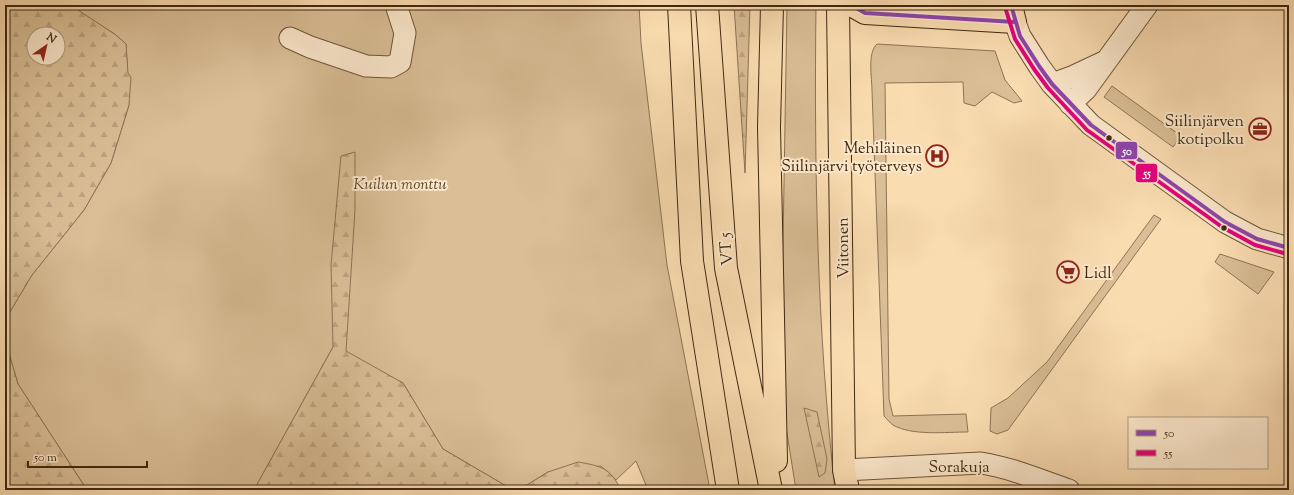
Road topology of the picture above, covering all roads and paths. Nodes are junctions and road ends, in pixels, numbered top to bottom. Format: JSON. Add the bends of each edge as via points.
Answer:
{"nodes":[{"id":1,"x":396,"y":5,"type":"edge"},
{"id":2,"x":679,"y":5,"type":"edge"},
{"id":3,"x":707,"y":5,"type":"edge"},
{"id":4,"x":772,"y":5,"type":"edge"},
{"id":5,"x":838,"y":5,"type":"edge"},
{"id":6,"x":851,"y":5,"type":"edge"},
{"id":7,"x":1147,"y":5,"type":"edge"},
{"id":8,"x":1013,"y":14,"type":"edge"},
{"id":9,"x":290,"y":38,"type":"dead end"},
{"id":10,"x":1108,"y":60,"type":"junction"},
{"id":11,"x":1052,"y":84,"type":"junction"},
{"id":12,"x":1070,"y":104,"type":"junction"},
{"id":13,"x":1289,"y":248,"type":"edge"},
{"id":14,"x":846,"y":480,"type":"edge"},
{"id":15,"x":728,"y":490,"type":"edge"},
{"id":16,"x":771,"y":490,"type":"edge"},
{"id":17,"x":776,"y":490,"type":"edge"},
{"id":18,"x":1069,"y":490,"type":"edge"}],
"edges":[{"from":1,"to":9,"type":"street","via":[[405,32],[400,62],[391,67],[366,66]]},
{"from":2,"to":15,"type":"main road","name":"VT 5","via":[[692,261]]},
{"from":3,"to":16,"type":"main road","name":"VT 5","via":[[726,268]]},
{"from":4,"to":17,"type":"main road","via":[[770,127]]},
{"from":5,"to":14,"type":"main road","name":"Viitonen"},
{"from":6,"to":8,"type":"main road","via":[[865,13]]},
{"from":7,"to":10,"type":"street"},
{"from":8,"to":11,"type":"street","via":[[1020,36]]},
{"from":10,"to":11,"type":"street"},
{"from":10,"to":12,"type":"street","via":[[1086,89]]},
{"from":11,"to":12,"type":"street"},
{"from":12,"to":13,"type":"street","via":[[1091,125],[1225,222],[1257,240]]},
{"from":14,"to":18,"type":"street","name":"Sorakuja","via":[[982,463],[1000,466]]}]}
